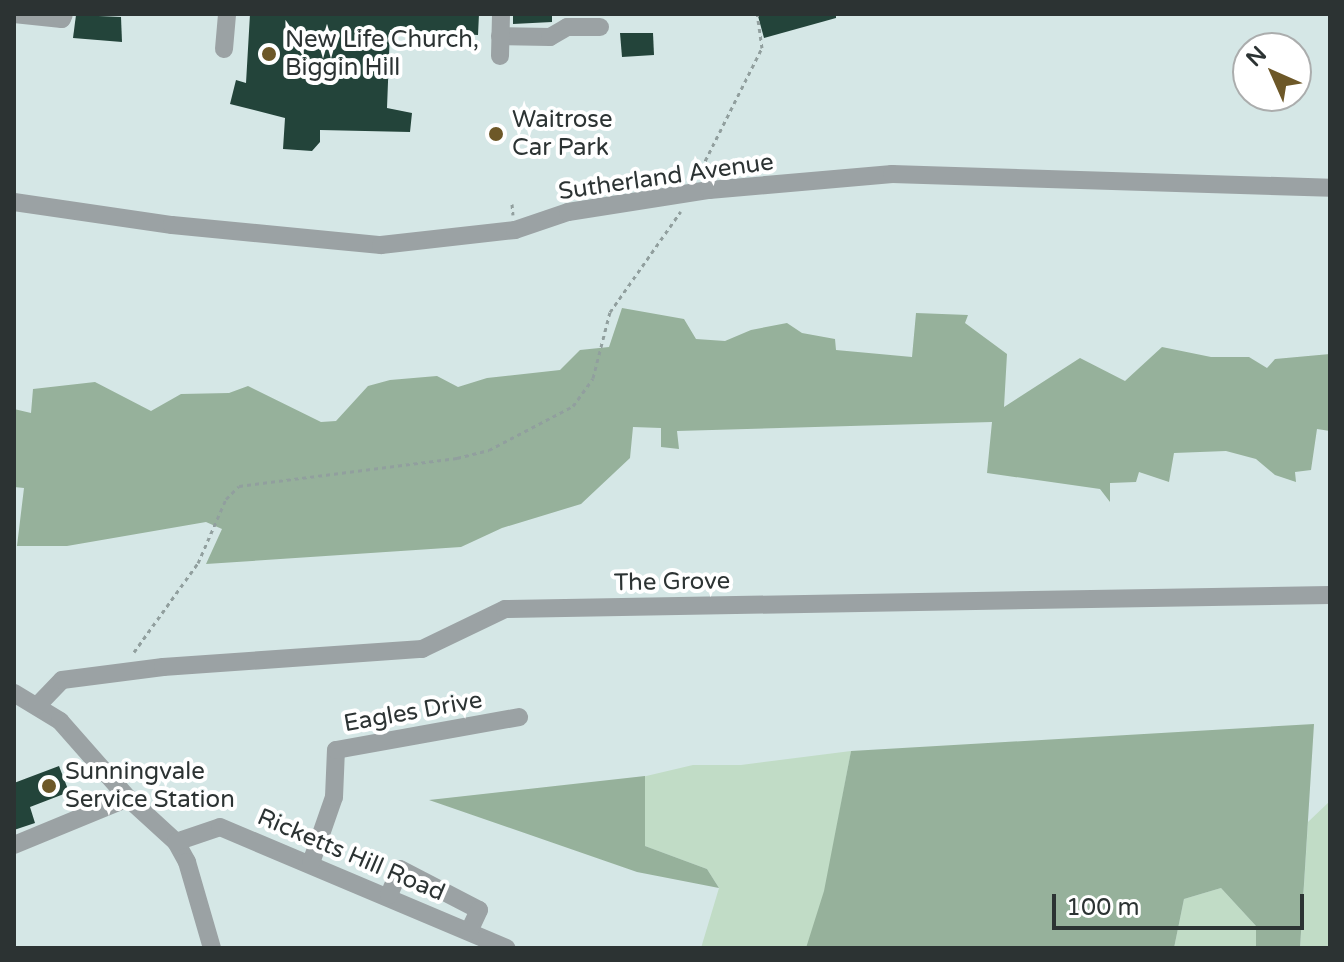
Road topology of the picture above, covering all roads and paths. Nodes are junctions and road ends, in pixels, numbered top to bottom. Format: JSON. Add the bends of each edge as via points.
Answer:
{"nodes":[{"id":1,"x":14,"y":14,"type":"edge"},
{"id":2,"x":64,"y":14,"type":"edge"},
{"id":3,"x":227,"y":14,"type":"edge"},
{"id":4,"x":501,"y":14,"type":"edge"},
{"id":5,"x":757,"y":14,"type":"edge"},
{"id":6,"x":600,"y":27,"type":"dead end"},
{"id":7,"x":500,"y":36,"type":"junction"},
{"id":8,"x":224,"y":49,"type":"dead end"},
{"id":9,"x":500,"y":56,"type":"dead end"},
{"id":10,"x":1330,"y":188,"type":"edge"},
{"id":11,"x":692,"y":193,"type":"junction"},
{"id":12,"x":14,"y":202,"type":"edge"},
{"id":13,"x":1330,"y":595,"type":"edge"},
{"id":14,"x":121,"y":672,"type":"junction"},
{"id":15,"x":14,"y":693,"type":"edge"},
{"id":16,"x":37,"y":706,"type":"junction"},
{"id":17,"x":519,"y":717,"type":"dead end"},
{"id":18,"x":128,"y":798,"type":"junction"},
{"id":19,"x":176,"y":842,"type":"junction"},
{"id":20,"x":14,"y":845,"type":"edge"},
{"id":21,"x":311,"y":863,"type":"junction"},
{"id":22,"x":389,"y":895,"type":"junction"},
{"id":23,"x":469,"y":931,"type":"junction"},
{"id":24,"x":212,"y":948,"type":"edge"},
{"id":25,"x":506,"y":948,"type":"edge"}],
"edges":[{"from":1,"to":2,"type":"street","via":[[62,19]]},
{"from":3,"to":8,"type":"street"},
{"from":4,"to":7,"type":"street"},
{"from":5,"to":11,"type":"path","via":[[762,48]]},
{"from":6,"to":7,"type":"street","via":[[567,27],[550,37]]},
{"from":7,"to":9,"type":"street"},
{"from":10,"to":11,"type":"street","name":"Sutherland Avenue","via":[[892,174]]},
{"from":11,"to":12,"type":"street","name":"Sutherland Avenue","via":[[568,212],[515,230],[381,245],[172,225]]},
{"from":11,"to":14,"type":"path","via":[[610,312],[593,378],[573,406],[489,450],[457,458],[239,486],[226,499],[198,563]]},
{"from":13,"to":14,"type":"street","name":"The Grove","via":[[505,609],[422,649]]},
{"from":14,"to":16,"type":"street","name":"The Grove","via":[[62,680]]},
{"from":15,"to":16,"type":"street"},
{"from":16,"to":18,"type":"street","via":[[60,721]]},
{"from":17,"to":21,"type":"street","name":"Eagles Drive","via":[[336,750],[334,797]]},
{"from":18,"to":19,"type":"street"},
{"from":18,"to":20,"type":"street"},
{"from":19,"to":21,"type":"street","name":"Ricketts Hill Road","via":[[220,827]]},
{"from":19,"to":24,"type":"street"},
{"from":21,"to":22,"type":"street","name":"Ricketts Hill Road"},
{"from":22,"to":23,"type":"street","name":"Ricketts Hill Road"},
{"from":22,"to":23,"type":"street","via":[[400,869],[479,910]]},
{"from":23,"to":25,"type":"street","name":"Ricketts Hill Road"}]}
